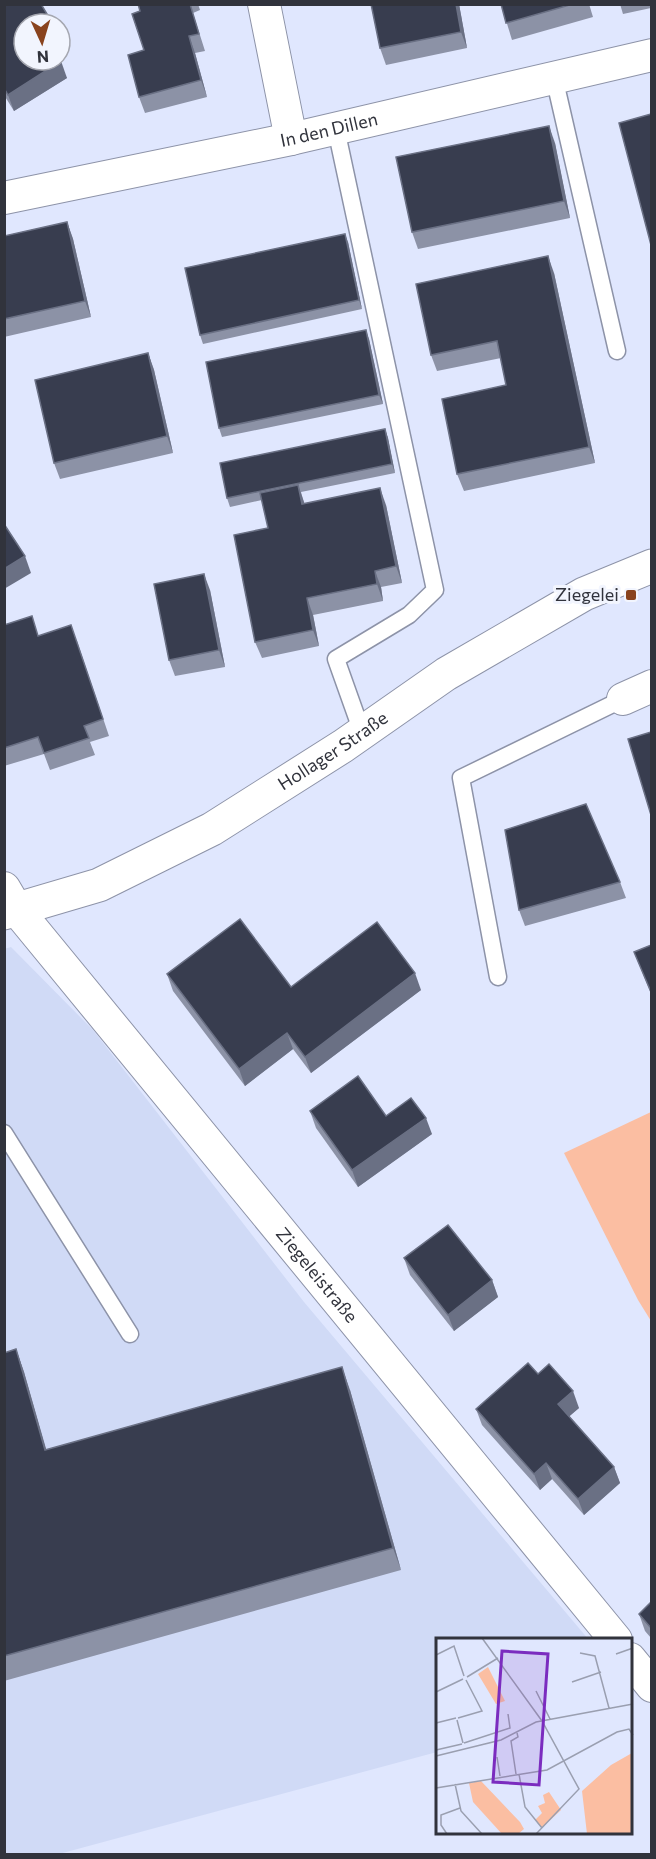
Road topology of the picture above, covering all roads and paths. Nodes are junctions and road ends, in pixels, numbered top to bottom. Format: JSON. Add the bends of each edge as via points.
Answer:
{"nodes":[{"id":1,"x":264,"y":4,"type":"edge"},
{"id":2,"x":651,"y":56,"type":"edge"},
{"id":3,"x":554,"y":77,"type":"junction"},
{"id":4,"x":336,"y":129,"type":"junction"},
{"id":5,"x":291,"y":139,"type":"junction"},
{"id":6,"x":4,"y":198,"type":"edge"},
{"id":7,"x":617,"y":351,"type":"dead end"},
{"id":8,"x":651,"y":566,"type":"edge"},
{"id":9,"x":651,"y":686,"type":"edge"},
{"id":10,"x":623,"y":699,"type":"joint"},
{"id":11,"x":362,"y":732,"type":"junction"},
{"id":12,"x":9,"y":904,"type":"edge"},
{"id":13,"x":498,"y":977,"type":"dead end"},
{"id":14,"x":4,"y":1133,"type":"edge"},
{"id":15,"x":130,"y":1334,"type":"dead end"},
{"id":16,"x":614,"y":1638,"type":"edge"},
{"id":17,"x":632,"y":1662,"type":"edge"},
{"id":18,"x":651,"y":1686,"type":"edge"}],
"edges":[{"from":1,"to":5,"type":"street"},
{"from":2,"to":3,"type":"street","name":"In den Dillen"},
{"from":3,"to":4,"type":"street","name":"In den Dillen"},
{"from":3,"to":7,"type":"lane"},
{"from":4,"to":5,"type":"street","name":"In den Dillen"},
{"from":4,"to":11,"type":"lane","via":[[435,590],[409,615],[336,659]]},
{"from":5,"to":6,"type":"street","name":"In den Dillen"},
{"from":8,"to":11,"type":"main road","name":"Hollager Straße","via":[[584,594],[446,674]]},
{"from":9,"to":10,"type":"street"},
{"from":10,"to":13,"type":"lane","via":[[462,778]]},
{"from":11,"to":12,"type":"main road","name":"Hollager Straße","via":[[212,829],[99,885]]},
{"from":12,"to":16,"type":"street","name":"Ziegeleistraße"},
{"from":14,"to":15,"type":"lane"},
{"from":17,"to":18,"type":"street"}]}
